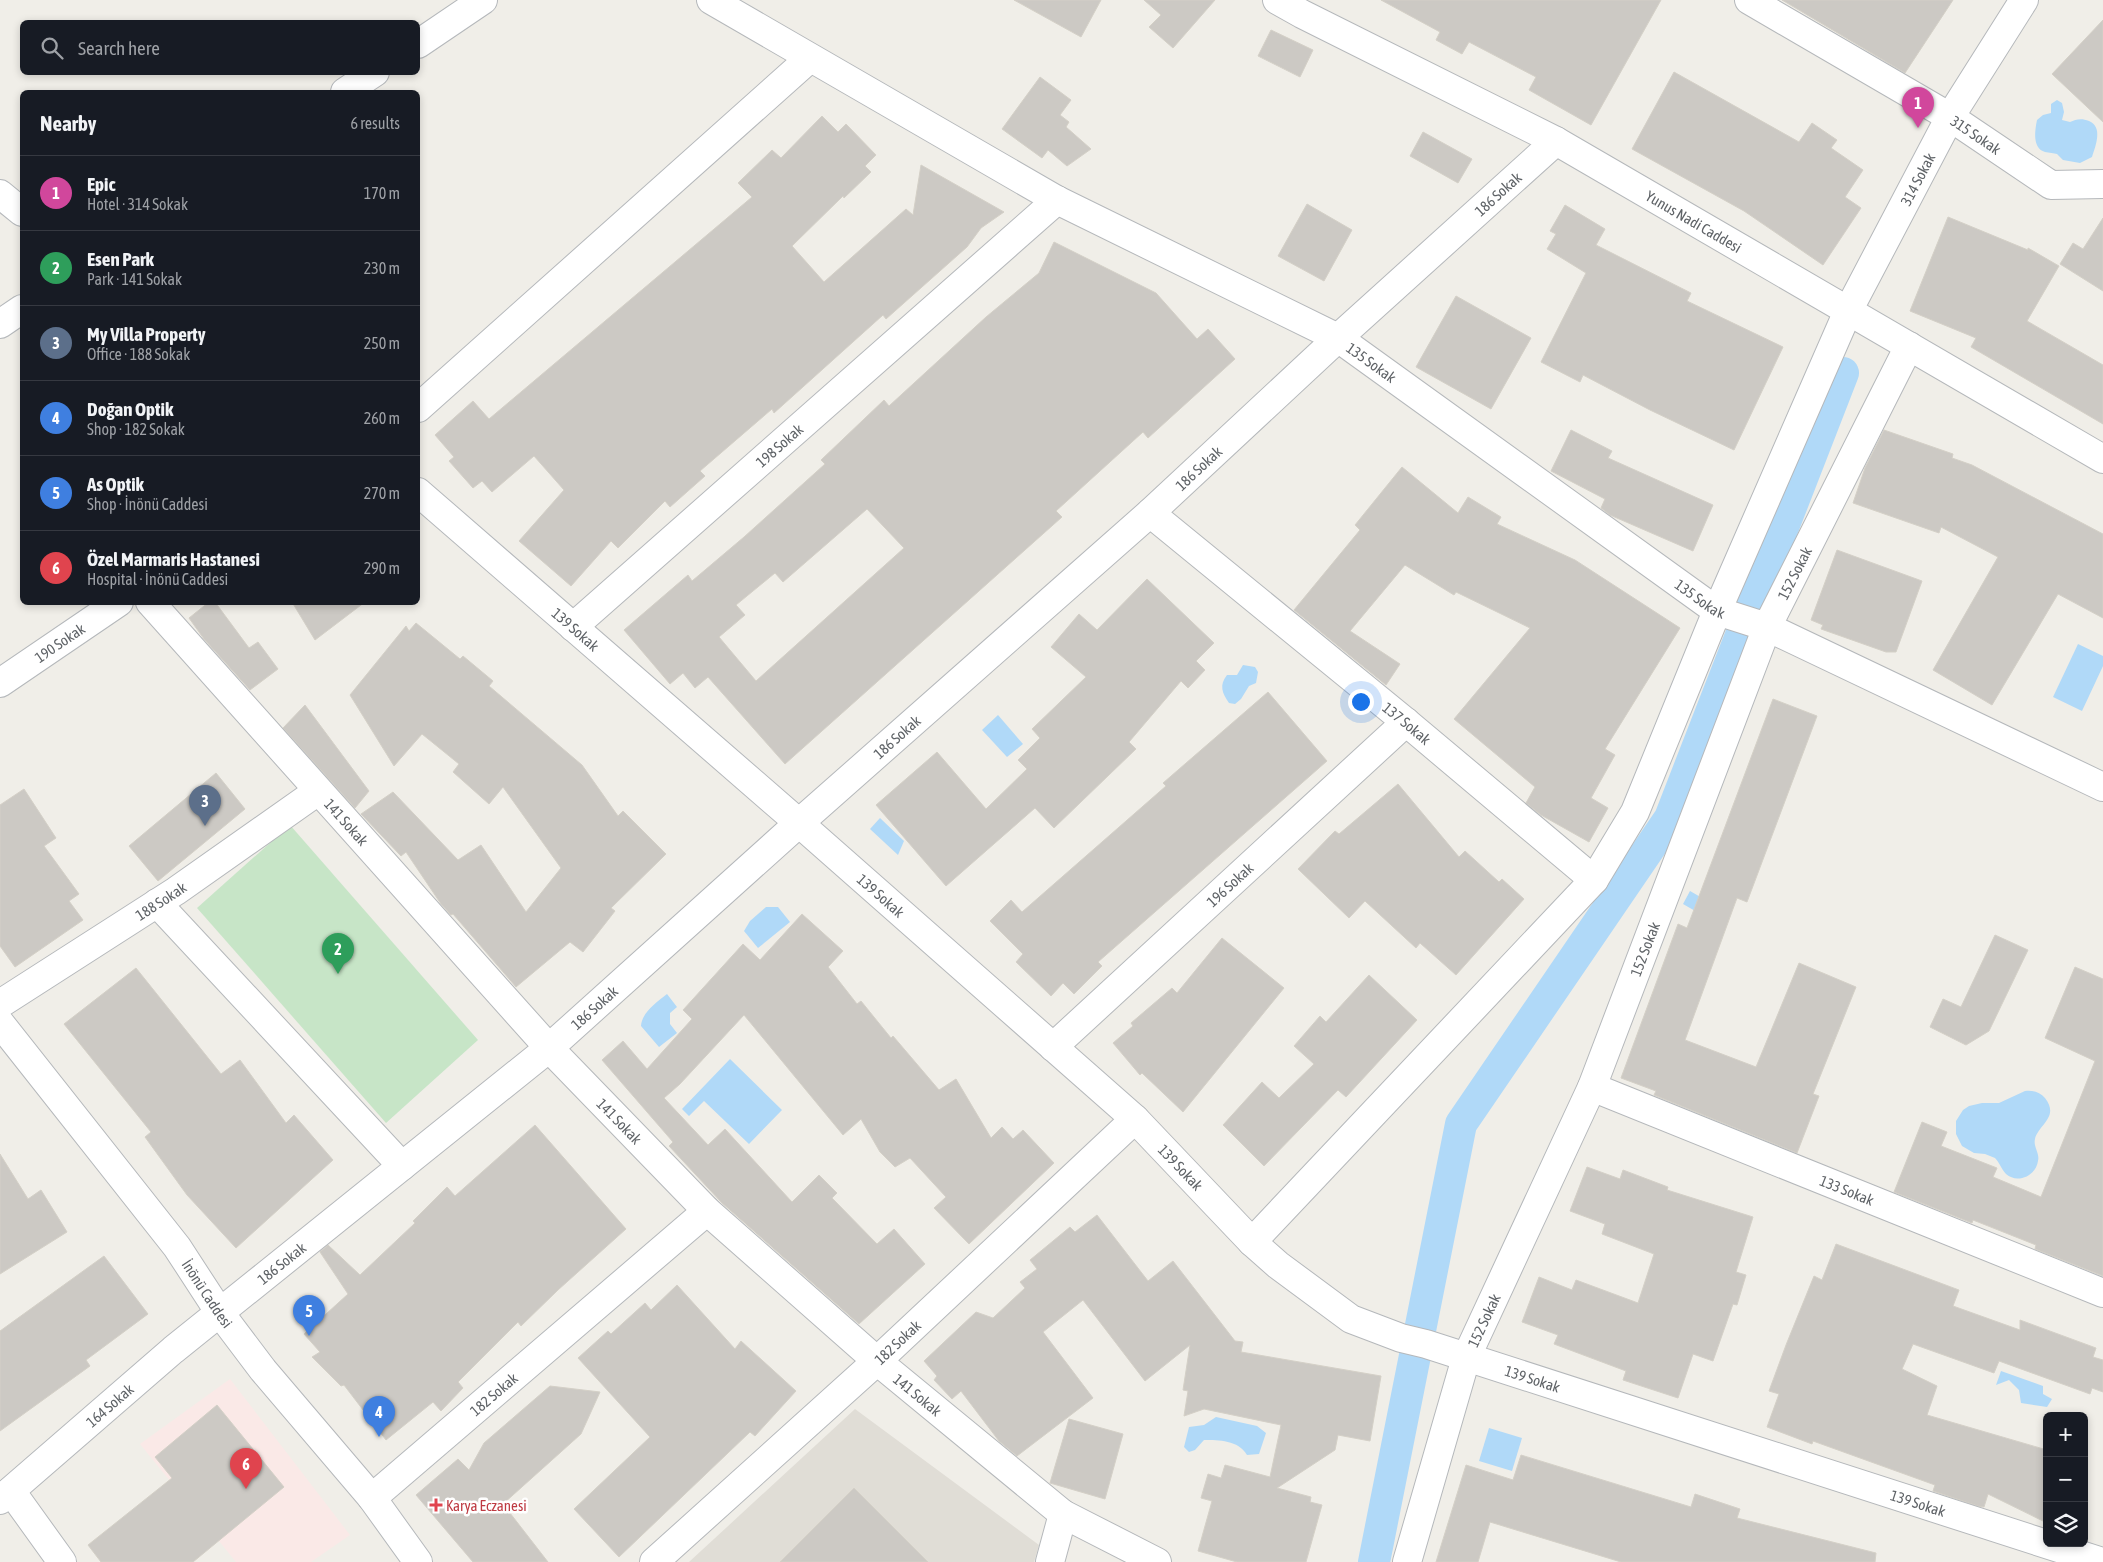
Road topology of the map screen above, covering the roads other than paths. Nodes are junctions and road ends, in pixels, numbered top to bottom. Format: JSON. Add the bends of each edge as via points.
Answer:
{"nodes":[{"id":1,"x":483,"y":0,"type":"edge"},
{"id":2,"x":711,"y":0,"type":"edge"},
{"id":3,"x":1277,"y":0,"type":"edge"},
{"id":4,"x":1749,"y":0,"type":"edge"},
{"id":5,"x":2024,"y":0,"type":"edge"},
{"id":6,"x":1307,"y":7,"type":"edge"},
{"id":7,"x":420,"y":43,"type":"edge"},
{"id":8,"x":810,"y":58,"type":"junction"},
{"id":9,"x":371,"y":75,"type":"edge"},
{"id":10,"x":349,"y":90,"type":"edge"},
{"id":11,"x":1950,"y":117,"type":"junction"},
{"id":12,"x":1556,"y":141,"type":"junction"},
{"id":13,"x":2103,"y":184,"type":"edge"},
{"id":14,"x":0,"y":194,"type":"edge"},
{"id":15,"x":1057,"y":200,"type":"junction"},
{"id":16,"x":20,"y":210,"type":"edge"},
{"id":17,"x":20,"y":310,"type":"edge"},
{"id":18,"x":1848,"y":311,"type":"junction"},
{"id":19,"x":0,"y":324,"type":"edge"},
{"id":20,"x":1338,"y":338,"type":"junction"},
{"id":21,"x":1909,"y":346,"type":"junction"},
{"id":22,"x":420,"y":406,"type":"edge"},
{"id":23,"x":2103,"y":459,"type":"edge"},
{"id":24,"x":420,"y":494,"type":"edge"},
{"id":25,"x":1150,"y":513,"type":"junction"},
{"id":26,"x":115,"y":605,"type":"edge"},
{"id":27,"x":153,"y":605,"type":"edge"},
{"id":28,"x":1744,"y":620,"type":"junction"},
{"id":29,"x":573,"y":627,"type":"junction"},
{"id":30,"x":0,"y":683,"type":"edge"},
{"id":31,"x":1406,"y":722,"type":"junction"},
{"id":32,"x":2103,"y":787,"type":"edge"},
{"id":33,"x":318,"y":790,"type":"junction"},
{"id":34,"x":798,"y":823,"type":"junction"},
{"id":35,"x":1594,"y":880,"type":"junction"},
{"id":36,"x":157,"y":903,"type":"junction"},
{"id":37,"x":0,"y":1004,"type":"edge"},
{"id":38,"x":0,"y":1023,"type":"edge"},
{"id":39,"x":1053,"y":1047,"type":"junction"},
{"id":40,"x":549,"y":1048,"type":"junction"},
{"id":41,"x":1592,"y":1087,"type":"junction"},
{"id":42,"x":1135,"y":1119,"type":"junction"},
{"id":43,"x":402,"y":1166,"type":"junction"},
{"id":44,"x":707,"y":1211,"type":"junction"},
{"id":45,"x":1252,"y":1242,"type":"junction"},
{"id":46,"x":2103,"y":1293,"type":"edge"},
{"id":47,"x":220,"y":1313,"type":"junction"},
{"id":48,"x":1466,"y":1358,"type":"junction"},
{"id":49,"x":877,"y":1361,"type":"junction"},
{"id":50,"x":6,"y":1496,"type":"edge"},
{"id":51,"x":372,"y":1498,"type":"junction"},
{"id":52,"x":1063,"y":1514,"type":"junction"},
{"id":53,"x":62,"y":1562,"type":"edge"},
{"id":54,"x":418,"y":1562,"type":"edge"},
{"id":55,"x":654,"y":1562,"type":"edge"},
{"id":56,"x":1050,"y":1562,"type":"edge"},
{"id":57,"x":1157,"y":1562,"type":"edge"},
{"id":58,"x":1407,"y":1562,"type":"edge"},
{"id":59,"x":2102,"y":1562,"type":"edge"}],
"edges":[{"from":1,"to":7,"type":"street"},
{"from":2,"to":8,"type":"street","name":"135 Sokak"},
{"from":3,"to":6,"type":"street","name":"Yunus Nadi Caddesi"},
{"from":4,"to":11,"type":"street","name":"315 Sokak"},
{"from":5,"to":11,"type":"street","name":"314 Sokak"},
{"from":6,"to":12,"type":"street","name":"Yunus Nadi Caddesi"},
{"from":8,"to":15,"type":"street","name":"135 Sokak"},
{"from":8,"to":22,"type":"street"},
{"from":9,"to":10,"type":"street"},
{"from":11,"to":13,"type":"street","name":"315 Sokak","via":[[2051,185]]},
{"from":11,"to":18,"type":"street","name":"314 Sokak"},
{"from":12,"to":18,"type":"street","name":"Yunus Nadi Caddesi"},
{"from":12,"to":20,"type":"street","name":"186 Sokak"},
{"from":14,"to":16,"type":"street"},
{"from":15,"to":20,"type":"street","name":"135 Sokak"},
{"from":15,"to":29,"type":"street","name":"198 Sokak"},
{"from":17,"to":19,"type":"street"},
{"from":18,"to":21,"type":"street","name":"Yunus Nadi Caddesi"},
{"from":18,"to":28,"type":"street","name":"152 Sokak"},
{"from":20,"to":25,"type":"street","name":"186 Sokak"},
{"from":20,"to":28,"type":"street","name":"135 Sokak"},
{"from":21,"to":23,"type":"street","name":"Yunus Nadi Caddesi"},
{"from":21,"to":28,"type":"street","name":"152 Sokak"},
{"from":24,"to":29,"type":"street","name":"139 Sokak"},
{"from":25,"to":31,"type":"street","name":"137 Sokak"},
{"from":25,"to":34,"type":"street","name":"186 Sokak"},
{"from":26,"to":30,"type":"street","name":"190 Sokak"},
{"from":27,"to":33,"type":"street","name":"141 Sokak"},
{"from":28,"to":32,"type":"street","name":"135 Sokak"},
{"from":28,"to":35,"type":"street","name":"152 Sokak"},
{"from":28,"to":41,"type":"street","name":"152 Sokak"},
{"from":29,"to":34,"type":"street","name":"139 Sokak"},
{"from":31,"to":35,"type":"street","name":"137 Sokak"},
{"from":31,"to":39,"type":"street","name":"196 Sokak"},
{"from":33,"to":36,"type":"street","name":"188 Sokak"},
{"from":33,"to":40,"type":"street","name":"141 Sokak"},
{"from":34,"to":39,"type":"street","name":"139 Sokak"},
{"from":34,"to":40,"type":"street","name":"186 Sokak"},
{"from":35,"to":45,"type":"street","name":"152 Sokak"},
{"from":36,"to":37,"type":"street","name":"188 Sokak"},
{"from":36,"to":43,"type":"street"},
{"from":38,"to":47,"type":"street","name":"İnönü Caddesi","via":[[177,1247]]},
{"from":39,"to":42,"type":"street","name":"139 Sokak"},
{"from":40,"to":43,"type":"street","name":"186 Sokak"},
{"from":40,"to":44,"type":"street","name":"141 Sokak"},
{"from":41,"to":46,"type":"street","name":"133 Sokak"},
{"from":41,"to":48,"type":"street","name":"152 Sokak"},
{"from":42,"to":45,"type":"street","name":"139 Sokak"},
{"from":42,"to":49,"type":"street","name":"182 Sokak"},
{"from":43,"to":47,"type":"street","name":"186 Sokak"},
{"from":44,"to":49,"type":"street","name":"141 Sokak"},
{"from":44,"to":51,"type":"street","name":"182 Sokak"},
{"from":45,"to":48,"type":"street","name":"139 Sokak","via":[[1351,1319]]},
{"from":47,"to":50,"type":"street","name":"164 Sokak"},
{"from":47,"to":51,"type":"street","name":"İnönü Caddesi","via":[[263,1370]]},
{"from":48,"to":58,"type":"street","name":"152 Sokak"},
{"from":48,"to":59,"type":"street","name":"139 Sokak"},
{"from":49,"to":52,"type":"street","name":"141 Sokak"},
{"from":49,"to":55,"type":"street","name":"182 Sokak"},
{"from":50,"to":53,"type":"street"},
{"from":51,"to":54,"type":"street","name":"İnönü Caddesi"},
{"from":52,"to":56,"type":"street"},
{"from":52,"to":57,"type":"street","name":"141 Sokak"}]}
